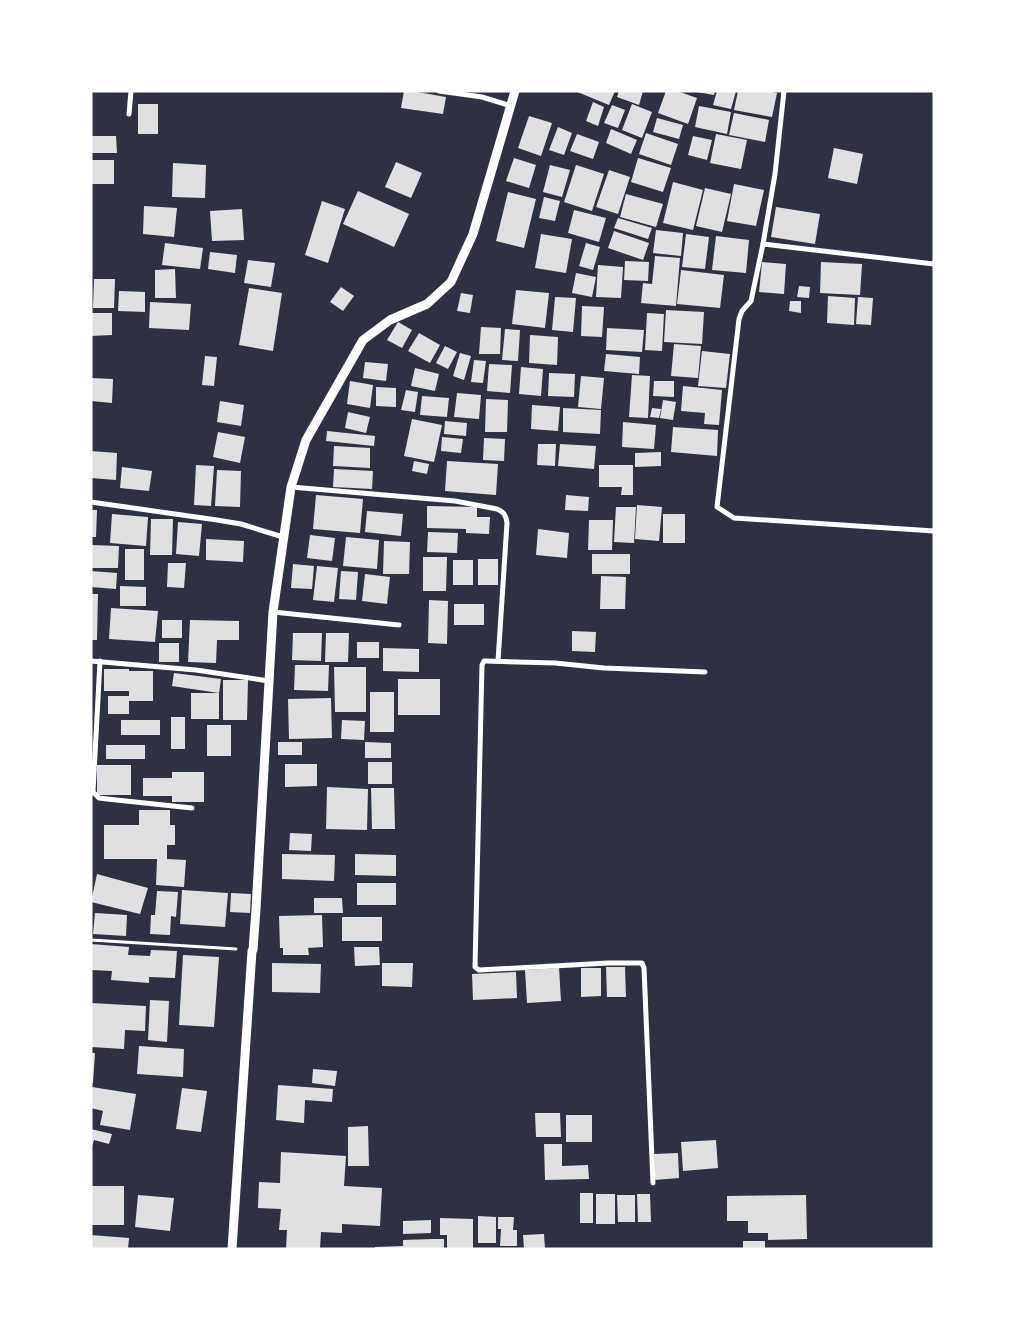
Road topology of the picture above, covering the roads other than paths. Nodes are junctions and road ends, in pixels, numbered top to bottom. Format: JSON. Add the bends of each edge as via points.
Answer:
{"nodes":[{"id":1,"x":130,"y":91,"type":"edge"},
{"id":2,"x":439,"y":91,"type":"edge"},
{"id":3,"x":515,"y":91,"type":"edge"},
{"id":4,"x":784,"y":91,"type":"edge"},
{"id":5,"x":511,"y":106,"type":"junction"},
{"id":6,"x":129,"y":114,"type":"dead end"},
{"id":7,"x":763,"y":244,"type":"junction"},
{"id":8,"x":934,"y":264,"type":"edge"},
{"id":9,"x":291,"y":487,"type":"junction"},
{"id":10,"x":91,"y":502,"type":"edge"},
{"id":11,"x":934,"y":531,"type":"edge"},
{"id":12,"x":283,"y":537,"type":"junction"},
{"id":13,"x":274,"y":612,"type":"junction"},
{"id":14,"x":398,"y":625,"type":"dead end"},
{"id":15,"x":91,"y":661,"type":"edge"},
{"id":16,"x":100,"y":661,"type":"junction"},
{"id":17,"x":498,"y":661,"type":"junction"},
{"id":18,"x":705,"y":672,"type":"dead end"},
{"id":19,"x":269,"y":682,"type":"junction"},
{"id":20,"x":192,"y":808,"type":"dead end"},
{"id":21,"x":653,"y":1183,"type":"dead end"},
{"id":22,"x":232,"y":1249,"type":"edge"}],
"edges":[{"from":1,"to":6,"type":"street"},
{"from":2,"to":5,"type":"street"},
{"from":3,"to":5,"type":"street"},
{"from":4,"to":7,"type":"street"},
{"from":5,"to":9,"type":"street","via":[[474,234],[451,282],[427,304],[390,320],[363,340],[306,440]]},
{"from":7,"to":8,"type":"street"},
{"from":7,"to":11,"type":"street","via":[[750,301],[739,319],[717,507],[734,518]]},
{"from":9,"to":12,"type":"street"},
{"from":9,"to":17,"type":"street","via":[[455,501],[503,512],[507,523]]},
{"from":10,"to":12,"type":"street","via":[[241,524]]},
{"from":12,"to":13,"type":"street"},
{"from":13,"to":14,"type":"street"},
{"from":13,"to":19,"type":"street"},
{"from":15,"to":16,"type":"street"},
{"from":16,"to":19,"type":"street","via":[[196,670]]},
{"from":16,"to":20,"type":"street","via":[[93,792],[99,798]]},
{"from":17,"to":18,"type":"street"},
{"from":17,"to":21,"type":"street","via":[[484,661],[482,665],[475,967],[479,970],[642,963]]},
{"from":19,"to":22,"type":"street"}]}
